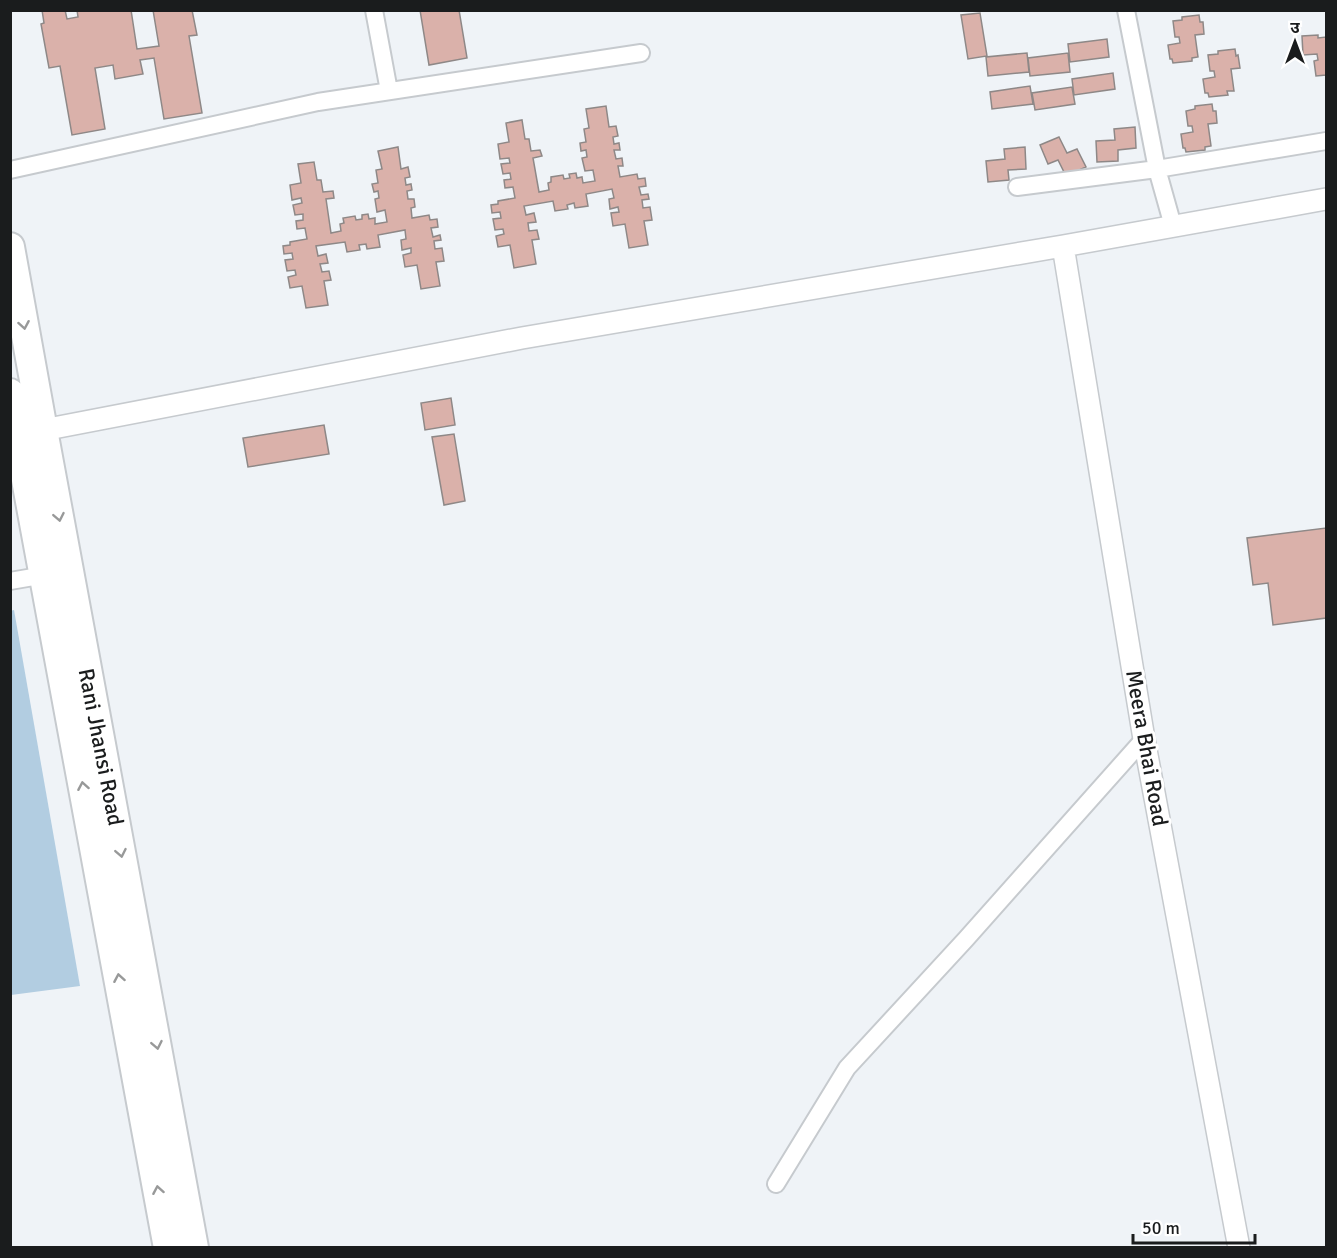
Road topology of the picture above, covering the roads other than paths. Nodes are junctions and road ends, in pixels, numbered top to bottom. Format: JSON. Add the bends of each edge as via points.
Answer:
{"nodes":[{"id":1,"x":374,"y":10,"type":"edge"},
{"id":2,"x":1126,"y":10,"type":"edge"},
{"id":3,"x":641,"y":53,"type":"dead end"},
{"id":4,"x":389,"y":92,"type":"junction"},
{"id":5,"x":1326,"y":141,"type":"edge"},
{"id":6,"x":1157,"y":169,"type":"junction"},
{"id":7,"x":10,"y":170,"type":"edge"},
{"id":8,"x":1017,"y":187,"type":"dead end"},
{"id":9,"x":1326,"y":199,"type":"edge"},
{"id":10,"x":1173,"y":225,"type":"junction"},
{"id":11,"x":1064,"y":246,"type":"junction"},
{"id":12,"x":10,"y":247,"type":"edge"},
{"id":13,"x":10,"y":393,"type":"edge"},
{"id":14,"x":42,"y":430,"type":"junction"},
{"id":15,"x":45,"y":575,"type":"junction"},
{"id":16,"x":10,"y":581,"type":"edge"},
{"id":17,"x":1144,"y":739,"type":"junction"},
{"id":18,"x":776,"y":1184,"type":"dead end"},
{"id":19,"x":168,"y":1248,"type":"edge"},
{"id":20,"x":194,"y":1248,"type":"edge"},
{"id":21,"x":1239,"y":1248,"type":"edge"}],
"edges":[{"from":1,"to":4,"type":"street"},
{"from":2,"to":6,"type":"street"},
{"from":3,"to":4,"type":"street"},
{"from":4,"to":7,"type":"street","via":[[318,102]]},
{"from":5,"to":6,"type":"street"},
{"from":6,"to":8,"type":"street"},
{"from":6,"to":10,"type":"street"},
{"from":9,"to":10,"type":"street"},
{"from":10,"to":11,"type":"street"},
{"from":11,"to":14,"type":"street","via":[[522,338]]},
{"from":11,"to":17,"type":"street","name":"Meera Bhai Road"},
{"from":12,"to":14,"type":"highway","name":"Rani Jhansi Road","one_way":true},
{"from":13,"to":15,"type":"highway","name":"Rani Jhansi Road"},
{"from":14,"to":20,"type":"highway","name":"Rani Jhansi Road","one_way":true},
{"from":15,"to":16,"type":"street"},
{"from":19,"to":15,"type":"highway","name":"Rani Jhansi Road","one_way":true},
{"from":17,"to":18,"type":"street","via":[[847,1068]]},
{"from":17,"to":21,"type":"street","name":"Meera Bhai Road"}]}
